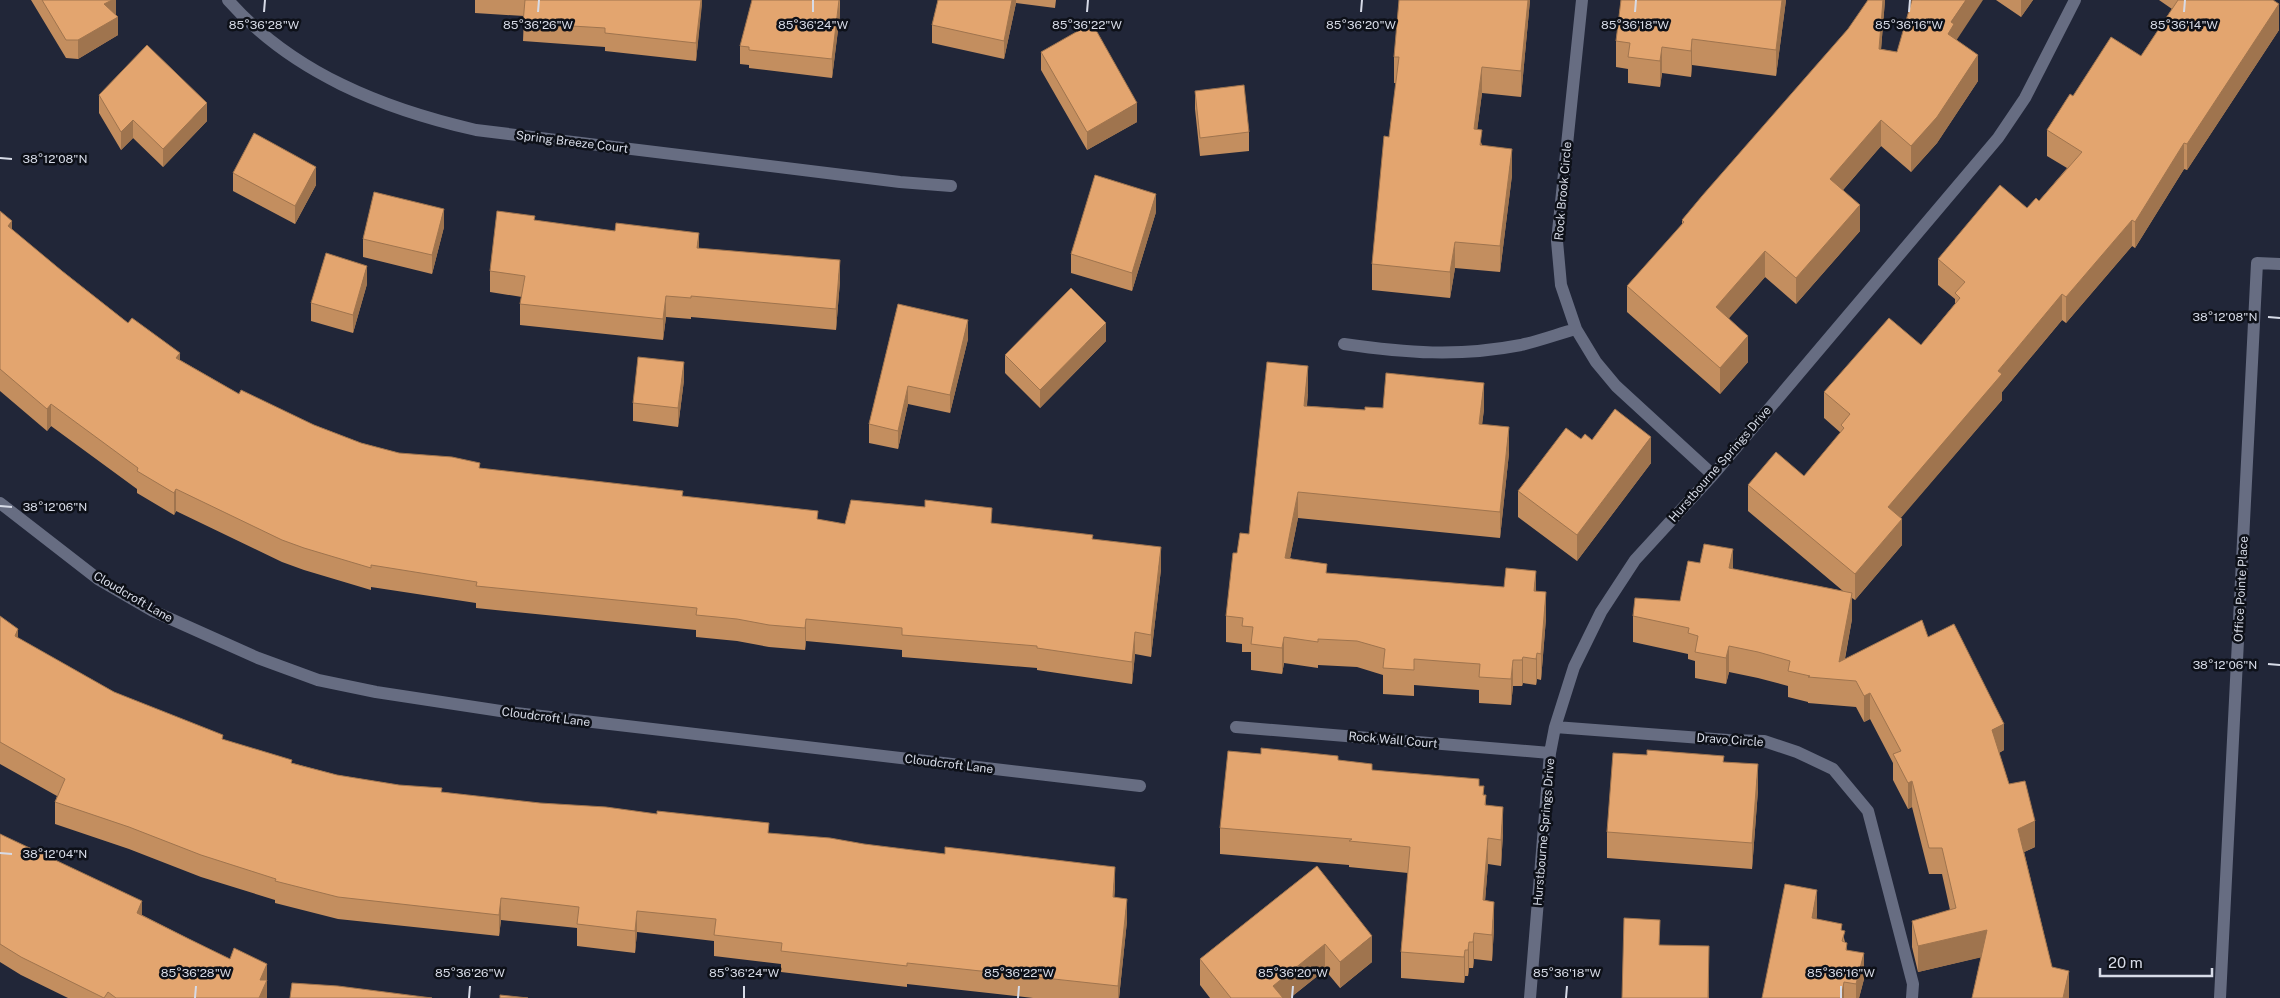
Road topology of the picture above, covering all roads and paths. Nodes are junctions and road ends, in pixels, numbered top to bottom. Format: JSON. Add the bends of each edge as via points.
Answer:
{"nodes":[{"id":1,"x":228,"y":0,"type":"edge"},
{"id":2,"x":1582,"y":0,"type":"edge"},
{"id":3,"x":2075,"y":0,"type":"edge"},
{"id":4,"x":951,"y":186,"type":"dead end"},
{"id":5,"x":2280,"y":264,"type":"edge"},
{"id":6,"x":1576,"y":328,"type":"junction"},
{"id":7,"x":1344,"y":344,"type":"dead end"},
{"id":8,"x":1713,"y":475,"type":"junction"},
{"id":9,"x":0,"y":503,"type":"edge"},
{"id":10,"x":1236,"y":727,"type":"dead end"},
{"id":11,"x":1555,"y":727,"type":"junction"},
{"id":12,"x":1550,"y":753,"type":"junction"},
{"id":13,"x":1140,"y":786,"type":"dead end"},
{"id":14,"x":1530,"y":998,"type":"edge"},
{"id":15,"x":1912,"y":998,"type":"edge"},
{"id":16,"x":2220,"y":998,"type":"edge"}],
"edges":[{"from":1,"to":4,"type":"street","name":"Spring Breeze Court","via":[[265,35],[301,62],[377,101],[425,119],[476,130]]},
{"from":2,"to":6,"type":"street","name":"Rock Brook Circle","via":[[1557,241],[1561,285]]},
{"from":3,"to":8,"type":"street","name":"Hurstbourne Springs Drive","via":[[2025,98],[1998,138]]},
{"from":5,"to":16,"type":"street","name":"Office Pointe Place","via":[[2257,263]]},
{"from":6,"to":7,"type":"street","via":[[1522,345],[1460,353],[1402,353]]},
{"from":6,"to":8,"type":"street","name":"Rock Brook Circle","via":[[1596,362],[1616,386]]},
{"from":8,"to":11,"type":"street","name":"Hurstbourne Springs Drive","via":[[1635,560],[1601,612],[1574,668]]},
{"from":9,"to":13,"type":"street","name":"Cloudcroft Lane","via":[[98,579],[153,611],[258,658],[318,680],[507,712]]},
{"from":10,"to":12,"type":"street","name":"Rock Wall Court"},
{"from":11,"to":12,"type":"street","name":"Hurstbourne Springs Drive"},
{"from":11,"to":15,"type":"street","name":"Dravo Circle","via":[[1764,741],[1832,769],[1868,811],[1913,984]]},
{"from":12,"to":14,"type":"street","name":"Hurstbourne Springs Drive"}]}
